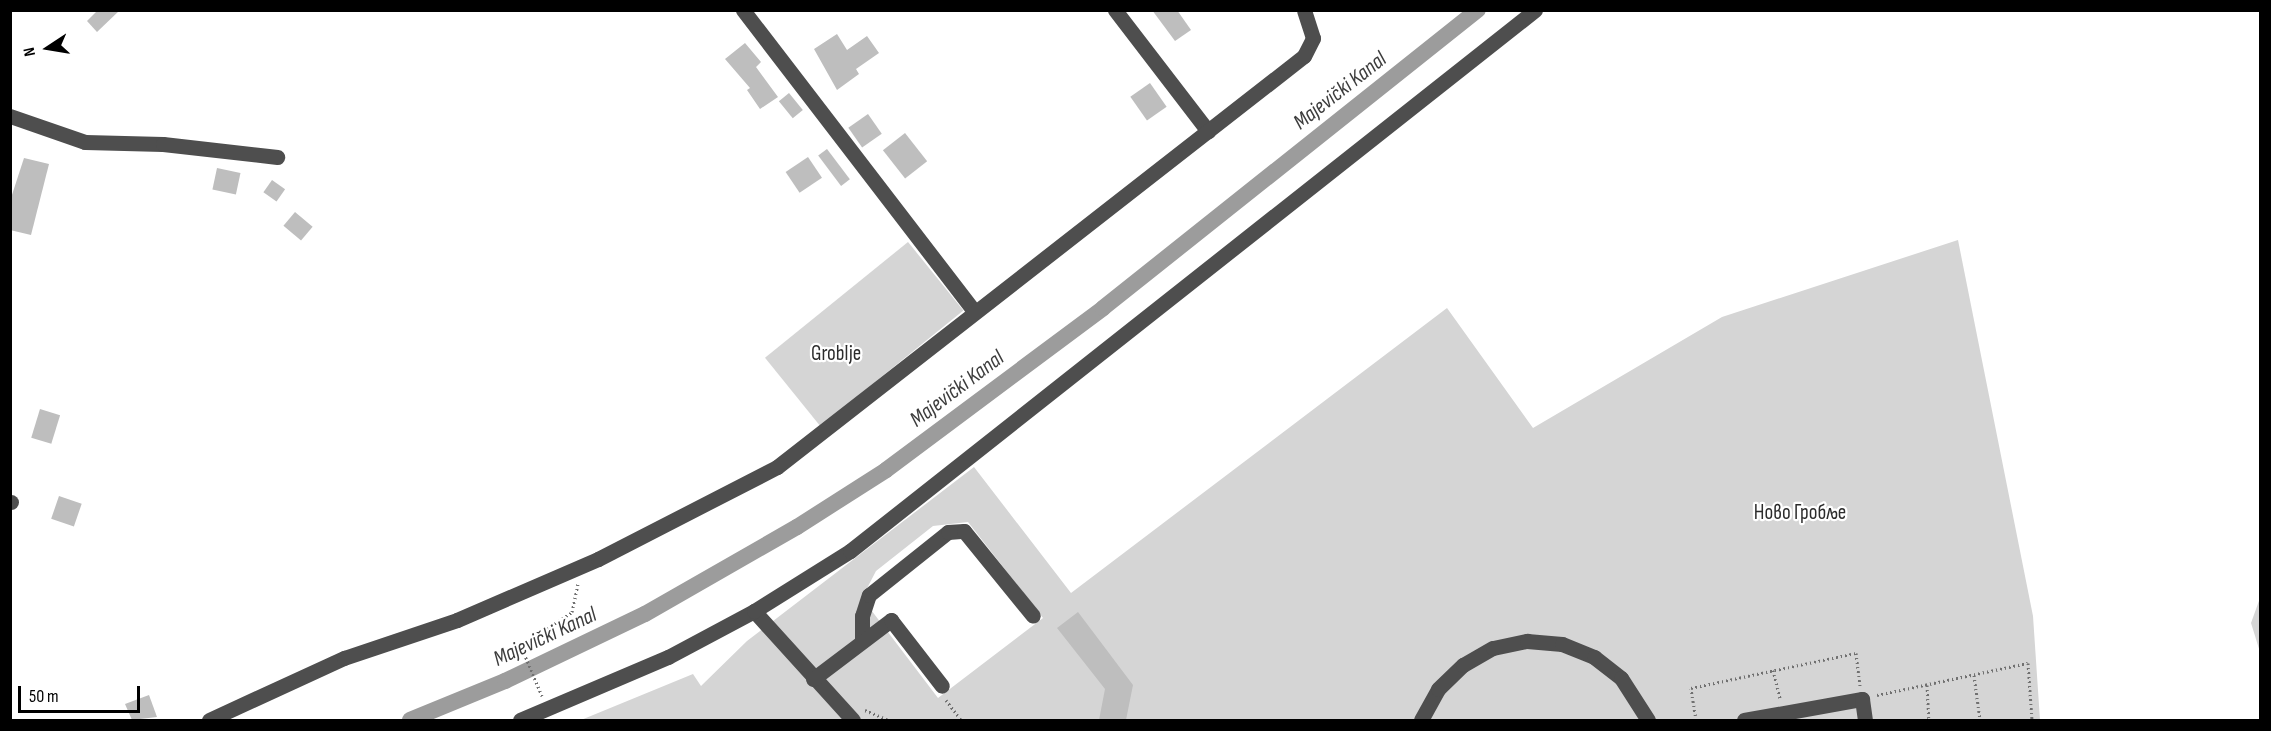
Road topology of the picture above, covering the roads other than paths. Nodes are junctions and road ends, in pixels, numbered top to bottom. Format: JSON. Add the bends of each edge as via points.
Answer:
{"nodes":[{"id":1,"x":743,"y":10,"type":"edge"},
{"id":2,"x":1115,"y":10,"type":"edge"},
{"id":3,"x":1304,"y":10,"type":"edge"},
{"id":4,"x":1534,"y":10,"type":"edge"},
{"id":5,"x":10,"y":116,"type":"edge"},
{"id":6,"x":1208,"y":131,"type":"junction"},
{"id":7,"x":277,"y":157,"type":"dead end"},
{"id":8,"x":973,"y":310,"type":"junction"},
{"id":9,"x":754,"y":611,"type":"junction"},
{"id":10,"x":1033,"y":616,"type":"dead end"},
{"id":11,"x":862,"y":641,"type":"junction"},
{"id":12,"x":813,"y":679,"type":"junction"},
{"id":13,"x":942,"y":686,"type":"road end"},
{"id":14,"x":209,"y":720,"type":"edge"},
{"id":15,"x":520,"y":720,"type":"edge"},
{"id":16,"x":853,"y":720,"type":"edge"},
{"id":17,"x":1421,"y":720,"type":"edge"},
{"id":18,"x":1648,"y":720,"type":"edge"},
{"id":19,"x":1744,"y":720,"type":"edge"},
{"id":20,"x":1865,"y":720,"type":"edge"}],
"edges":[{"from":1,"to":8,"type":"street"},
{"from":2,"to":6,"type":"street"},
{"from":3,"to":6,"type":"street","via":[[1313,38],[1304,56]]},
{"from":4,"to":9,"type":"street","via":[[850,551]]},
{"from":5,"to":7,"type":"street","via":[[86,142],[163,144]]},
{"from":6,"to":8,"type":"street"},
{"from":8,"to":14,"type":"street","via":[[777,467],[577,568],[457,620],[344,658]]},
{"from":9,"to":12,"type":"street"},
{"from":9,"to":15,"type":"street","via":[[668,657]]},
{"from":10,"to":11,"type":"street","via":[[964,531],[948,532],[869,595],[862,616]]},
{"from":11,"to":12,"type":"street"},
{"from":11,"to":13,"type":"street","via":[[891,620]]},
{"from":12,"to":16,"type":"street"},
{"from":17,"to":18,"type":"street","via":[[1444,682],[1478,655],[1510,644],[1545,642],[1578,649],[1608,666],[1632,691]]},
{"from":19,"to":20,"type":"street","via":[[1862,699]]}]}
